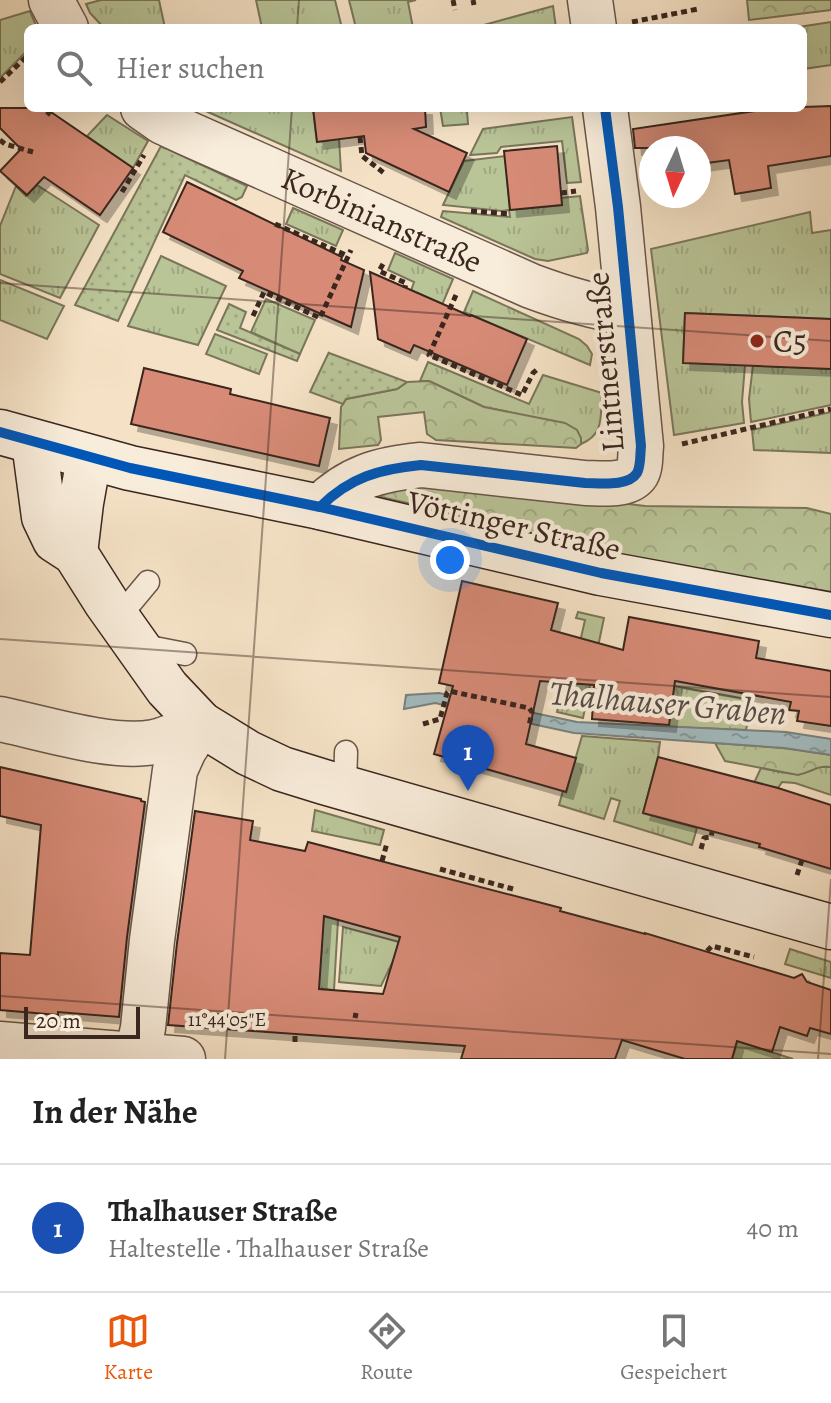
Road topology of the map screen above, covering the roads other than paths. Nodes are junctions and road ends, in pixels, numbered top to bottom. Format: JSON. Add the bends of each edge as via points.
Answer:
{"nodes":[{"id":1,"x":51,"y":0,"type":"edge"},
{"id":2,"x":590,"y":0,"type":"edge"},
{"id":3,"x":64,"y":24,"type":"edge"},
{"id":4,"x":611,"y":24,"type":"edge"},
{"id":5,"x":149,"y":112,"type":"edge"},
{"id":6,"x":606,"y":112,"type":"edge"},
{"id":7,"x":627,"y":312,"type":"junction"},
{"id":8,"x":17,"y":437,"type":"edge"},
{"id":9,"x":89,"y":458,"type":"junction"},
{"id":10,"x":320,"y":507,"type":"junction"},
{"id":11,"x":75,"y":553,"type":"junction"},
{"id":12,"x":148,"y":582,"type":"dead end"},
{"id":13,"x":831,"y":615,"type":"edge"},
{"id":14,"x":128,"y":632,"type":"junction"},
{"id":15,"x":185,"y":654,"type":"dead end"},
{"id":16,"x":0,"y":719,"type":"edge"},
{"id":17,"x":201,"y":724,"type":"junction"},
{"id":18,"x":831,"y":927,"type":"edge"},
{"id":19,"x":0,"y":1044,"type":"edge"},
{"id":20,"x":136,"y":1057,"type":"edge"},
{"id":21,"x":183,"y":1059,"type":"edge"}],
"edges":[{"from":1,"to":3,"type":"street"},
{"from":2,"to":4,"type":"street"},
{"from":5,"to":7,"type":"street","name":"Korbinianstraße","via":[[531,286]]},
{"from":6,"to":7,"type":"street","name":"Lintnerstraße"},
{"from":7,"to":10,"type":"street","name":"Lintnerstraße","via":[[641,446],[639,468],[632,478],[585,483],[421,465],[349,483]]},
{"from":8,"to":9,"type":"street","name":"Vöttinger Straße"},
{"from":8,"to":11,"type":"street","via":[[55,540]]},
{"from":9,"to":10,"type":"street","name":"Vöttinger Straße"},
{"from":9,"to":11,"type":"street"},
{"from":10,"to":13,"type":"street","name":"Vöttinger Straße","via":[[601,573]]},
{"from":11,"to":14,"type":"street"},
{"from":12,"to":14,"type":"lane"},
{"from":14,"to":15,"type":"lane"},
{"from":14,"to":17,"type":"street","via":[[167,688]]},
{"from":16,"to":17,"type":"street","via":[[139,744]]},
{"from":17,"to":18,"type":"street","via":[[282,769],[345,770]]},
{"from":17,"to":20,"type":"street","via":[[175,770]]},
{"from":19,"to":20,"type":"street"},
{"from":20,"to":21,"type":"street"}]}
